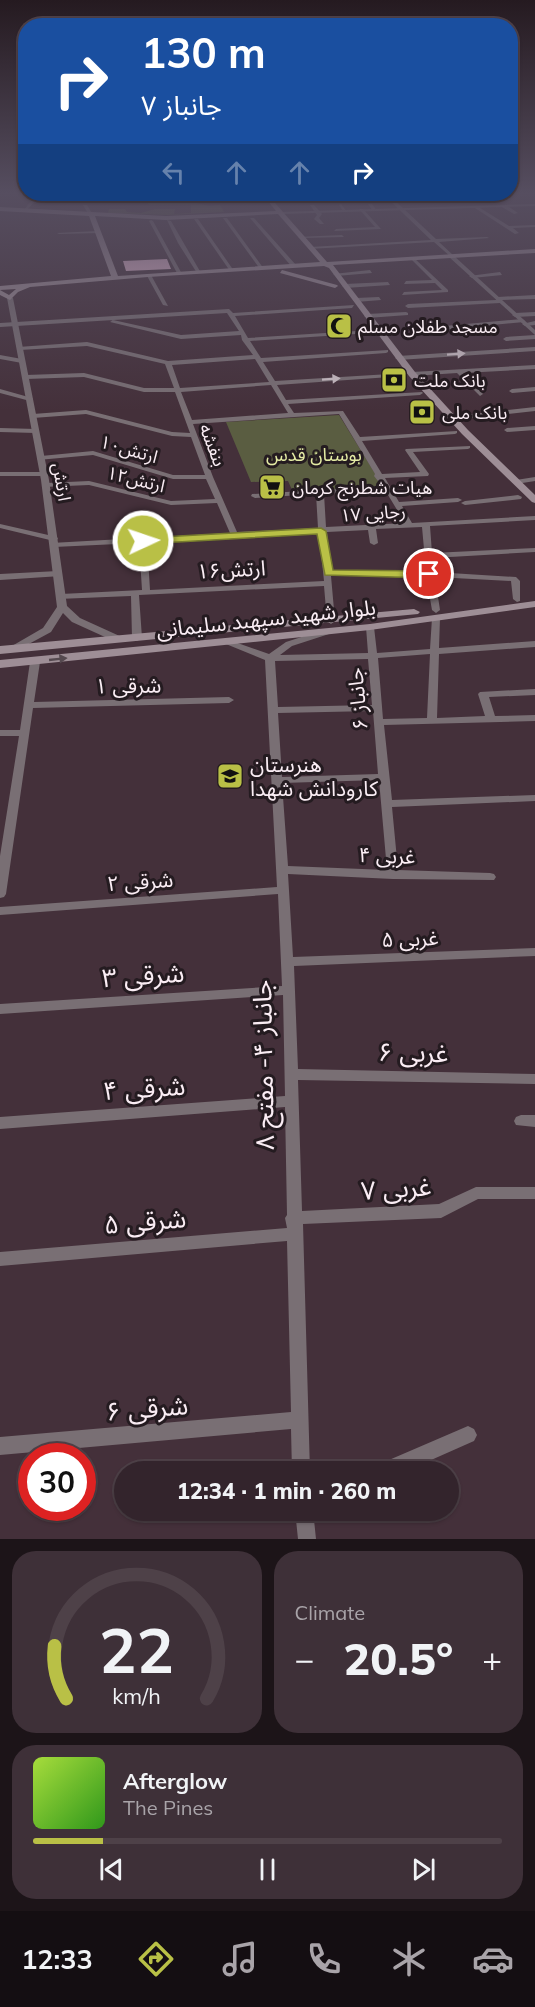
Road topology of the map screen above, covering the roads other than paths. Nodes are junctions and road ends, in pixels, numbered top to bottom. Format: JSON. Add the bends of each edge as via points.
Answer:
{"nodes":[{"id":1,"x":111,"y":267,"type":"edge"},
{"id":2,"x":176,"y":267,"type":"edge"},
{"id":3,"x":196,"y":267,"type":"edge"},
{"id":4,"x":230,"y":267,"type":"edge"},
{"id":5,"x":281,"y":267,"type":"edge"},
{"id":6,"x":323,"y":267,"type":"edge"},
{"id":7,"x":327,"y":267,"type":"edge"},
{"id":8,"x":422,"y":267,"type":"edge"},
{"id":9,"x":463,"y":267,"type":"edge"},
{"id":10,"x":262,"y":268,"type":"junction"},
{"id":11,"x":232,"y":270,"type":"junction"},
{"id":12,"x":199,"y":272,"type":"junction"},
{"id":13,"x":370,"y":272,"type":"dead end"},
{"id":14,"x":180,"y":273,"type":"junction"},
{"id":15,"x":336,"y":274,"type":"junction"},
{"id":16,"x":500,"y":274,"type":"dead end"},
{"id":17,"x":148,"y":275,"type":"junction"},
{"id":18,"x":472,"y":276,"type":"junction"},
{"id":19,"x":115,"y":277,"type":"junction"},
{"id":20,"x":436,"y":281,"type":"junction"},
{"id":21,"x":41,"y":283,"type":"junction"},
{"id":22,"x":406,"y":283,"type":"dead end"},
{"id":23,"x":388,"y":284,"type":"dead end"},
{"id":24,"x":335,"y":285,"type":"junction"},
{"id":25,"x":345,"y":286,"type":"junction"},
{"id":26,"x":0,"y":288,"type":"edge"},
{"id":27,"x":404,"y":294,"type":"dead end"},
{"id":28,"x":535,"y":297,"type":"edge"},
{"id":29,"x":10,"y":298,"type":"junction"},
{"id":30,"x":380,"y":299,"type":"dead end"},
{"id":31,"x":499,"y":300,"type":"junction"},
{"id":32,"x":354,"y":303,"type":"junction"},
{"id":33,"x":166,"y":305,"type":"dead end"},
{"id":34,"x":408,"y":306,"type":"dead end"},
{"id":35,"x":230,"y":313,"type":"junction"},
{"id":36,"x":406,"y":314,"type":"dead end"},
{"id":37,"x":535,"y":314,"type":"edge"},
{"id":38,"x":515,"y":315,"type":"junction"},
{"id":39,"x":368,"y":316,"type":"junction"},
{"id":40,"x":101,"y":319,"type":"junction"},
{"id":41,"x":523,"y":322,"type":"junction"},
{"id":42,"x":535,"y":323,"type":"edge"},
{"id":43,"x":17,"y":324,"type":"junction"},
{"id":44,"x":0,"y":325,"type":"edge"},
{"id":45,"x":183,"y":327,"type":"dead end"},
{"id":46,"x":422,"y":330,"type":"dead end"},
{"id":47,"x":371,"y":331,"type":"junction"},
{"id":48,"x":241,"y":333,"type":"junction"},
{"id":49,"x":535,"y":335,"type":"edge"},
{"id":50,"x":184,"y":337,"type":"junction"},
{"id":51,"x":506,"y":339,"type":"dead end"},
{"id":52,"x":245,"y":340,"type":"junction"},
{"id":53,"x":381,"y":340,"type":"junction"},
{"id":54,"x":20,"y":348,"type":"junction"},
{"id":55,"x":535,"y":349,"type":"edge"},
{"id":56,"x":386,"y":351,"type":"junction"},
{"id":57,"x":0,"y":357,"type":"edge"},
{"id":58,"x":258,"y":358,"type":"junction"},
{"id":59,"x":398,"y":358,"type":"junction"},
{"id":60,"x":22,"y":361,"type":"junction"},
{"id":61,"x":168,"y":363,"type":"junction"},
{"id":62,"x":535,"y":367,"type":"edge"},
{"id":63,"x":459,"y":372,"type":"junction"},
{"id":64,"x":408,"y":374,"type":"junction"},
{"id":65,"x":26,"y":377,"type":"junction"},
{"id":66,"x":273,"y":383,"type":"junction"},
{"id":67,"x":535,"y":389,"type":"edge"},
{"id":68,"x":177,"y":390,"type":"junction"},
{"id":69,"x":0,"y":391,"type":"edge"},
{"id":70,"x":512,"y":391,"type":"dead end"},
{"id":71,"x":420,"y":393,"type":"junction"},
{"id":72,"x":480,"y":394,"type":"dead end"},
{"id":73,"x":30,"y":399,"type":"junction"},
{"id":74,"x":283,"y":402,"type":"junction"},
{"id":75,"x":534,"y":410,"type":"edge"},
{"id":76,"x":292,"y":415,"type":"junction"},
{"id":77,"x":33,"y":416,"type":"junction"},
{"id":78,"x":452,"y":418,"type":"junction"},
{"id":79,"x":188,"y":422,"type":"junction"},
{"id":80,"x":535,"y":428,"type":"edge"},
{"id":81,"x":0,"y":430,"type":"edge"},
{"id":82,"x":507,"y":430,"type":"dead end"},
{"id":83,"x":36,"y":431,"type":"junction"},
{"id":84,"x":455,"y":432,"type":"junction"},
{"id":85,"x":194,"y":435,"type":"junction"},
{"id":86,"x":356,"y":439,"type":"junction"},
{"id":87,"x":468,"y":447,"type":"junction"},
{"id":88,"x":489,"y":456,"type":"junction"},
{"id":89,"x":478,"y":457,"type":"junction"},
{"id":90,"x":41,"y":458,"type":"junction"},
{"id":91,"x":0,"y":474,"type":"edge"},
{"id":92,"x":45,"y":474,"type":"junction"},
{"id":93,"x":378,"y":476,"type":"junction"},
{"id":94,"x":209,"y":477,"type":"junction"},
{"id":95,"x":535,"y":479,"type":"edge"},
{"id":96,"x":516,"y":482,"type":"junction"},
{"id":97,"x":46,"y":485,"type":"junction"},
{"id":98,"x":386,"y":488,"type":"junction"},
{"id":99,"x":320,"y":492,"type":"junction"},
{"id":100,"x":255,"y":496,"type":"dead end"},
{"id":101,"x":518,"y":497,"type":"junction"},
{"id":102,"x":535,"y":500,"type":"edge"},
{"id":103,"x":219,"y":501,"type":"junction"},
{"id":104,"x":396,"y":504,"type":"junction"},
{"id":105,"x":535,"y":511,"type":"edge"},
{"id":106,"x":535,"y":518,"type":"edge"},
{"id":107,"x":426,"y":524,"type":"junction"},
{"id":108,"x":410,"y":525,"type":"junction"},
{"id":109,"x":0,"y":526,"type":"edge"},
{"id":110,"x":372,"y":528,"type":"junction"},
{"id":111,"x":321,"y":531,"type":"junction"},
{"id":112,"x":235,"y":536,"type":"junction"},
{"id":113,"x":143,"y":541,"type":"junction"},
{"id":114,"x":54,"y":542,"type":"junction"},
{"id":115,"x":374,"y":543,"type":"dead end"},
{"id":116,"x":535,"y":550,"type":"edge"},
{"id":117,"x":429,"y":556,"type":"junction"},
{"id":118,"x":329,"y":573,"type":"junction"},
{"id":119,"x":58,"y":574,"type":"junction"},
{"id":120,"x":429,"y":574,"type":"junction"},
{"id":121,"x":0,"y":577,"type":"edge"},
{"id":122,"x":329,"y":583,"type":"junction"},
{"id":123,"x":135,"y":592,"type":"junction"},
{"id":124,"x":146,"y":592,"type":"junction"},
{"id":125,"x":535,"y":597,"type":"edge"},
{"id":126,"x":517,"y":599,"type":"junction"},
{"id":127,"x":62,"y":602,"type":"junction"},
{"id":128,"x":535,"y":604,"type":"edge"},
{"id":129,"x":436,"y":614,"type":"junction"},
{"id":130,"x":329,"y":626,"type":"junction"},
{"id":131,"x":370,"y":627,"type":"junction"},
{"id":132,"x":137,"y":638,"type":"junction"},
{"id":133,"x":120,"y":640,"type":"junction"},
{"id":134,"x":226,"y":642,"type":"junction"},
{"id":135,"x":535,"y":644,"type":"edge"},
{"id":136,"x":5,"y":650,"type":"edge"},
{"id":137,"x":435,"y":650,"type":"junction"},
{"id":138,"x":372,"y":656,"type":"junction"},
{"id":139,"x":270,"y":658,"type":"junction"},
{"id":140,"x":35,"y":662,"type":"junction"},
{"id":141,"x":0,"y":664,"type":"edge"},
{"id":142,"x":535,"y":692,"type":"edge"},
{"id":143,"x":229,"y":700,"type":"dead end"},
{"id":144,"x":28,"y":705,"type":"junction"},
{"id":145,"x":377,"y":708,"type":"junction"},
{"id":146,"x":273,"y":710,"type":"junction"},
{"id":147,"x":535,"y":718,"type":"edge"},
{"id":148,"x":491,"y":719,"type":"junction"},
{"id":149,"x":432,"y":720,"type":"junction"},
{"id":150,"x":378,"y":722,"type":"junction"},
{"id":151,"x":0,"y":733,"type":"edge"},
{"id":152,"x":24,"y":733,"type":"junction"},
{"id":153,"x":384,"y":777,"type":"junction"},
{"id":154,"x":277,"y":780,"type":"junction"},
{"id":155,"x":535,"y":798,"type":"edge"},
{"id":156,"x":386,"y":804,"type":"junction"},
{"id":157,"x":5,"y":821,"type":"edge"},
{"id":158,"x":282,"y":870,"type":"junction"},
{"id":159,"x":393,"y":875,"type":"junction"},
{"id":160,"x":490,"y":877,"type":"dead end"},
{"id":161,"x":283,"y":890,"type":"junction"},
{"id":162,"x":0,"y":894,"type":"edge"},
{"id":163,"x":0,"y":911,"type":"edge"},
{"id":164,"x":535,"y":952,"type":"edge"},
{"id":165,"x":287,"y":962,"type":"junction"},
{"id":166,"x":289,"y":990,"type":"junction"},
{"id":167,"x":0,"y":1009,"type":"edge"},
{"id":168,"x":290,"y":1074,"type":"junction"},
{"id":169,"x":535,"y":1079,"type":"edge"},
{"id":170,"x":291,"y":1101,"type":"junction"},
{"id":171,"x":0,"y":1123,"type":"edge"},
{"id":172,"x":535,"y":1193,"type":"edge"},
{"id":173,"x":293,"y":1226,"type":"junction"},
{"id":174,"x":0,"y":1258,"type":"edge"},
{"id":175,"x":298,"y":1420,"type":"junction"},
{"id":176,"x":468,"y":1436,"type":"dead end"},
{"id":177,"x":0,"y":1446,"type":"edge"},
{"id":178,"x":300,"y":1461,"type":"edge"},
{"id":179,"x":408,"y":1461,"type":"edge"},
{"id":180,"x":305,"y":1521,"type":"edge"},
{"id":181,"x":307,"y":1539,"type":"edge"}],
"edges":[{"from":1,"to":19,"type":"main road"},
{"from":2,"to":14,"type":"street"},
{"from":3,"to":12,"type":"street"},
{"from":4,"to":11,"type":"street"},
{"from":5,"to":10,"type":"main road"},
{"from":6,"to":24,"type":"main road"},
{"from":7,"to":15,"type":"main road"},
{"from":8,"to":20,"type":"street"},
{"from":9,"to":18,"type":"street"},
{"from":10,"to":11,"type":"main road"},
{"from":10,"to":24,"type":"main road"},
{"from":11,"to":12,"type":"main road"},
{"from":12,"to":14,"type":"main road"},
{"from":13,"to":15,"type":"street"},
{"from":14,"to":17,"type":"main road"},
{"from":15,"to":25,"type":"main road"},
{"from":16,"to":18,"type":"street"},
{"from":17,"to":19,"type":"main road"},
{"from":17,"to":33,"type":"street"},
{"from":18,"to":31,"type":"street"},
{"from":19,"to":21,"type":"main road"},
{"from":20,"to":22,"type":"street"},
{"from":20,"to":27,"type":"street","via":[[446,291]]},
{"from":21,"to":26,"type":"main road"},
{"from":21,"to":29,"type":"main road","via":[[16,291]]},
{"from":23,"to":25,"type":"street"},
{"from":24,"to":32,"type":"main road"},
{"from":25,"to":32,"type":"main road"},
{"from":26,"to":29,"type":"main road"},
{"from":28,"to":31,"type":"street"},
{"from":29,"to":43,"type":"street","name":"ارتش"},
{"from":30,"to":32,"type":"street"},
{"from":31,"to":34,"type":"street"},
{"from":31,"to":38,"type":"street"},
{"from":32,"to":35,"type":"street"},
{"from":32,"to":39,"type":"main road"},
{"from":32,"to":47,"type":"main road"},
{"from":35,"to":40,"type":"street"},
{"from":35,"to":48,"type":"street"},
{"from":36,"to":39,"type":"street"},
{"from":37,"to":38,"type":"street"},
{"from":38,"to":41,"type":"street"},
{"from":39,"to":53,"type":"main road"},
{"from":40,"to":43,"type":"street"},
{"from":40,"to":50,"type":"street"},
{"from":41,"to":42,"type":"street"},
{"from":41,"to":46,"type":"street"},
{"from":41,"to":49,"type":"street"},
{"from":43,"to":44,"type":"street"},
{"from":43,"to":54,"type":"street","name":"ارتش"},
{"from":45,"to":50,"type":"street"},
{"from":47,"to":52,"type":"street"},
{"from":47,"to":53,"type":"main road"},
{"from":48,"to":50,"type":"street"},
{"from":48,"to":52,"type":"street"},
{"from":49,"to":51,"type":"street"},
{"from":52,"to":58,"type":"street"},
{"from":53,"to":56,"type":"main road"},
{"from":53,"to":59,"type":"main road"},
{"from":54,"to":60,"type":"street","name":"ارتش"},
{"from":54,"to":61,"type":"street","via":[[87,344]]},
{"from":59,"to":55,"type":"street","one_way":true},
{"from":56,"to":58,"type":"street"},
{"from":56,"to":64,"type":"main road"},
{"from":57,"to":60,"type":"street"},
{"from":58,"to":61,"type":"street"},
{"from":58,"to":66,"type":"street"},
{"from":59,"to":64,"type":"main road"},
{"from":60,"to":65,"type":"street","name":"ارتش"},
{"from":61,"to":68,"type":"street","name":"بنفشه"},
{"from":62,"to":63,"type":"street"},
{"from":63,"to":64,"type":"street"},
{"from":63,"to":72,"type":"street"},
{"from":66,"to":64,"type":"street","one_way":true},
{"from":64,"to":71,"type":"main road"},
{"from":64,"to":78,"type":"main road"},
{"from":65,"to":68,"type":"street","via":[[84,375],[144,390]]},
{"from":65,"to":73,"type":"street","name":"ارتش"},
{"from":66,"to":68,"type":"street"},
{"from":66,"to":74,"type":"street"},
{"from":67,"to":70,"type":"street"},
{"from":68,"to":79,"type":"street","name":"بنفشه"},
{"from":69,"to":73,"type":"street"},
{"from":71,"to":74,"type":"street"},
{"from":71,"to":84,"type":"main road"},
{"from":73,"to":77,"type":"street","name":"ارتش"},
{"from":74,"to":76,"type":"street"},
{"from":75,"to":78,"type":"street"},
{"from":76,"to":79,"type":"street"},
{"from":76,"to":86,"type":"street","via":[[341,412]]},
{"from":77,"to":83,"type":"street","name":"ارتش"},
{"from":77,"to":85,"type":"street","via":[[86,412],[172,434]]},
{"from":78,"to":88,"type":"main road"},
{"from":79,"to":85,"type":"street","name":"بنفشه"},
{"from":80,"to":82,"type":"street"},
{"from":81,"to":83,"type":"street"},
{"from":83,"to":90,"type":"street","name":"ارتش"},
{"from":84,"to":86,"type":"street"},
{"from":84,"to":87,"type":"main road"},
{"from":85,"to":94,"type":"street","name":"بنفشه"},
{"from":86,"to":93,"type":"street"},
{"from":87,"to":89,"type":"main road"},
{"from":87,"to":93,"type":"street","via":[[408,450],[425,474]]},
{"from":88,"to":89,"type":"main road"},
{"from":88,"to":96,"type":"main road"},
{"from":89,"to":101,"type":"main road"},
{"from":90,"to":92,"type":"street","name":"ارتش"},
{"from":90,"to":94,"type":"street","name":"ارتش۱۰","via":[[93,453],[173,477]]},
{"from":91,"to":92,"type":"street"},
{"from":92,"to":97,"type":"street","name":"ارتش"},
{"from":93,"to":98,"type":"street"},
{"from":94,"to":103,"type":"street","name":"بنفشه"},
{"from":95,"to":96,"type":"street"},
{"from":96,"to":102,"type":"main road"},
{"from":97,"to":103,"type":"street","name":"ارتش۱۲","via":[[89,483],[171,503]]},
{"from":97,"to":114,"type":"street","name":"ارتش"},
{"from":98,"to":99,"type":"street"},
{"from":98,"to":104,"type":"street"},
{"from":99,"to":100,"type":"street"},
{"from":99,"to":111,"type":"street"},
{"from":101,"to":104,"type":"street"},
{"from":101,"to":105,"type":"main road"},
{"from":103,"to":112,"type":"street","name":"بنفشه"},
{"from":104,"to":108,"type":"street"},
{"from":106,"to":107,"type":"street","name":"رجایی ۱۷"},
{"from":107,"to":108,"type":"street","name":"رجایی ۱۷"},
{"from":107,"to":117,"type":"street"},
{"from":108,"to":110,"type":"street","name":"رجایی ۱۷"},
{"from":109,"to":114,"type":"street","name":"رجایی ۱۷"},
{"from":110,"to":111,"type":"street","name":"رجایی ۱۷"},
{"from":110,"to":115,"type":"street"},
{"from":111,"to":112,"type":"street","name":"رجایی ۱۷"},
{"from":111,"to":118,"type":"street"},
{"from":112,"to":113,"type":"street","name":"رجایی ۱۷"},
{"from":113,"to":114,"type":"street","name":"رجایی ۱۷"},
{"from":113,"to":124,"type":"street"},
{"from":114,"to":119,"type":"street","name":"ارتش"},
{"from":116,"to":117,"type":"street"},
{"from":117,"to":120,"type":"street"},
{"from":118,"to":120,"type":"street"},
{"from":118,"to":122,"type":"street"},
{"from":119,"to":121,"type":"street"},
{"from":119,"to":127,"type":"street","name":"ارتش"},
{"from":120,"to":126,"type":"street","via":[[515,580]]},
{"from":120,"to":129,"type":"street"},
{"from":122,"to":124,"type":"street","name":"ارتش۱۶"},
{"from":122,"to":130,"type":"street"},
{"from":123,"to":124,"type":"street","name":"ارتش۱۶"},
{"from":123,"to":127,"type":"street","name":"ارتش۱۶"},
{"from":123,"to":132,"type":"street"},
{"from":125,"to":126,"type":"main road","name":"بلوار شهید سپهبد سلیمانی"},
{"from":126,"to":129,"type":"main road","name":"بلوار شهید سپهبد سلیمانی"},
{"from":127,"to":133,"type":"street","via":[[76,620]]},
{"from":127,"to":136,"type":"street","via":[[47,630]]},
{"from":128,"to":129,"type":"main road","name":"بلوار شهید سپهبد سلیمانی"},
{"from":129,"to":130,"type":"main road","name":"بلوار شهید سپهبد سلیمانی"},
{"from":129,"to":131,"type":"main road","name":"بلوار شهید سپهبد سلیمانی"},
{"from":129,"to":137,"type":"street"},
{"from":130,"to":131,"type":"main road","name":"بلوار شهید سپهبد سلیمانی"},
{"from":130,"to":132,"type":"main road","name":"بلوار شهید سپهبد سلیمانی"},
{"from":130,"to":134,"type":"main road","name":"بلوار شهید سپهبد سلیمانی"},
{"from":130,"to":139,"type":"street","via":[[289,644]]},
{"from":131,"to":138,"type":"street","name":"جانباز ۶"},
{"from":132,"to":133,"type":"main road","name":"بلوار شهید سپهبد سلیمانی"},
{"from":133,"to":136,"type":"main road","name":"بلوار شهید سپهبد سلیمانی"},
{"from":134,"to":139,"type":"street"},
{"from":140,"to":134,"type":"main road","name":"بلوار شهید سپهبد سلیمانی","one_way":true},
{"from":135,"to":137,"type":"street"},
{"from":137,"to":138,"type":"street"},
{"from":137,"to":149,"type":"street"},
{"from":138,"to":139,"type":"street"},
{"from":138,"to":145,"type":"street","name":"جانباز ۶"},
{"from":139,"to":146,"type":"street","name":"جانباز ۴- مفتح ۸"},
{"from":140,"to":141,"type":"main road","name":"بلوار شهید سپهبد سلیمانی"},
{"from":140,"to":144,"type":"street"},
{"from":142,"to":148,"type":"street","via":[[483,694]]},
{"from":143,"to":144,"type":"street","name":"شرقی ۱"},
{"from":144,"to":152,"type":"street"},
{"from":145,"to":146,"type":"street"},
{"from":145,"to":150,"type":"street","name":"جانباز ۶"},
{"from":146,"to":154,"type":"street","name":"جانباز ۴- مفتح ۸"},
{"from":147,"to":148,"type":"street"},
{"from":148,"to":149,"type":"street"},
{"from":149,"to":150,"type":"street"},
{"from":150,"to":153,"type":"street","name":"جانباز ۶"},
{"from":151,"to":152,"type":"street"},
{"from":152,"to":157,"type":"street"},
{"from":153,"to":154,"type":"street"},
{"from":153,"to":156,"type":"street","name":"جانباز ۶"},
{"from":154,"to":158,"type":"street","name":"جانباز ۴- مفتح ۸"},
{"from":155,"to":156,"type":"street"},
{"from":156,"to":159,"type":"street","name":"جانباز ۶"},
{"from":157,"to":162,"type":"street"},
{"from":158,"to":159,"type":"street","name":"غربی ۴"},
{"from":158,"to":161,"type":"street","name":"جانباز ۴- مفتح ۸"},
{"from":159,"to":160,"type":"street","name":"غربی ۴"},
{"from":161,"to":163,"type":"street","name":"شرقی ۲"},
{"from":161,"to":165,"type":"street","name":"جانباز ۴- مفتح ۸"},
{"from":164,"to":165,"type":"street","name":"غربی ۵"},
{"from":165,"to":166,"type":"street","name":"جانباز ۴- مفتح ۸"},
{"from":166,"to":167,"type":"street","name":"شرقی ۳"},
{"from":166,"to":168,"type":"street","name":"جانباز ۴- مفتح ۸"},
{"from":168,"to":169,"type":"street","name":"غربی ۶"},
{"from":168,"to":170,"type":"street","name":"جانباز ۴- مفتح ۸"},
{"from":170,"to":171,"type":"street","name":"شرقی ۴"},
{"from":170,"to":173,"type":"street","name":"جانباز ۴- مفتح ۸"},
{"from":172,"to":173,"type":"street","name":"غربی ۷","via":[[476,1193],[441,1211]]},
{"from":173,"to":174,"type":"street","name":"شرقی ۵"},
{"from":173,"to":175,"type":"street","name":"جانباز ۴- مفتح ۸"},
{"from":175,"to":177,"type":"street","name":"شرقی ۶"},
{"from":175,"to":178,"type":"street","name":"جانباز ۴- مفتح ۸"},
{"from":176,"to":179,"type":"street"},
{"from":180,"to":181,"type":"street"}]}
